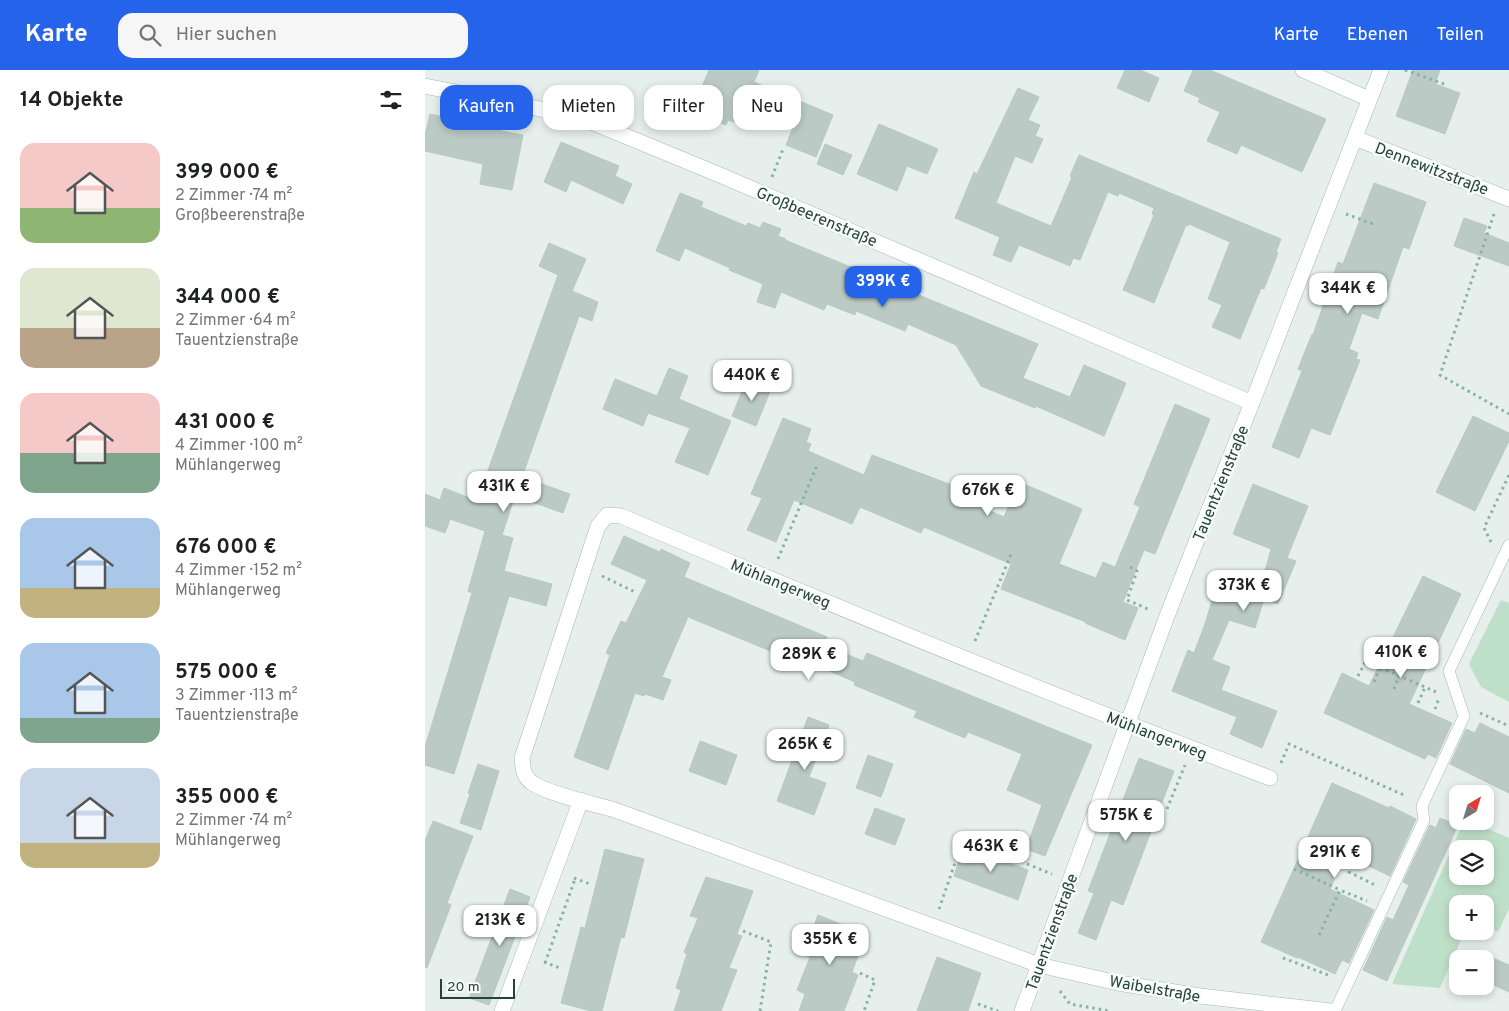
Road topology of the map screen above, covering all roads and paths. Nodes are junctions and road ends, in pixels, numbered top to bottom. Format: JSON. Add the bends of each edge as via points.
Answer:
{"nodes":[{"id":1,"x":1303,"y":70,"type":"edge"},
{"id":2,"x":1381,"y":70,"type":"edge"},
{"id":3,"x":1405,"y":70,"type":"edge"},
{"id":4,"x":1444,"y":84,"type":"dead end"},
{"id":5,"x":425,"y":86,"type":"edge"},
{"id":6,"x":1369,"y":99,"type":"junction"},
{"id":7,"x":1355,"y":138,"type":"junction"},
{"id":8,"x":783,"y":149,"type":"dead end"},
{"id":9,"x":765,"y":194,"type":"junction"},
{"id":10,"x":1504,"y":196,"type":"edge"},
{"id":11,"x":1328,"y":207,"type":"junction"},
{"id":12,"x":1373,"y":224,"type":"dead end"},
{"id":13,"x":1253,"y":403,"type":"junction"},
{"id":14,"x":1509,"y":414,"type":"edge"},
{"id":15,"x":818,"y":463,"type":"dead end"},
{"id":16,"x":1509,"y":474,"type":"edge"},
{"id":17,"x":1509,"y":545,"type":"edge"},
{"id":18,"x":1012,"y":552,"type":"dead end"},
{"id":19,"x":1500,"y":563,"type":"junction"},
{"id":20,"x":1130,"y":567,"type":"dead end"},
{"id":21,"x":584,"y":568,"type":"junction"},
{"id":22,"x":770,"y":578,"type":"junction"},
{"id":23,"x":635,"y":592,"type":"dead end"},
{"id":24,"x":1167,"y":616,"type":"junction"},
{"id":25,"x":968,"y":659,"type":"junction"},
{"id":26,"x":1380,"y":667,"type":"junction"},
{"id":27,"x":1359,"y":676,"type":"dead end"},
{"id":28,"x":1399,"y":676,"type":"junction"},
{"id":29,"x":1374,"y":682,"type":"dead end"},
{"id":30,"x":1425,"y":687,"type":"junction"},
{"id":31,"x":1394,"y":689,"type":"dead end"},
{"id":32,"x":1418,"y":703,"type":"dead end"},
{"id":33,"x":1461,"y":703,"type":"junction"},
{"id":34,"x":1127,"y":724,"type":"junction"},
{"id":35,"x":1509,"y":726,"type":"edge"},
{"id":36,"x":1191,"y":748,"type":"junction"},
{"id":37,"x":1270,"y":778,"type":"joint"},
{"id":38,"x":581,"y":800,"type":"junction"},
{"id":39,"x":1422,"y":805,"type":"junction"},
{"id":40,"x":1167,"y":809,"type":"dead end"},
{"id":41,"x":1363,"y":842,"type":"dead end"},
{"id":42,"x":995,"y":850,"type":"dead end"},
{"id":43,"x":1027,"y":864,"type":"dead end"},
{"id":44,"x":1294,"y":869,"type":"dead end"},
{"id":45,"x":575,"y":879,"type":"dead end"},
{"id":46,"x":1070,"y":880,"type":"junction"},
{"id":47,"x":1340,"y":890,"type":"junction"},
{"id":48,"x":1390,"y":892,"type":"junction"},
{"id":49,"x":1383,"y":908,"type":"junction"},
{"id":50,"x":933,"y":926,"type":"junction"},
{"id":51,"x":743,"y":931,"type":"dead end"},
{"id":52,"x":1319,"y":935,"type":"dead end"},
{"id":53,"x":1283,"y":958,"type":"dead end"},
{"id":54,"x":545,"y":963,"type":"dead end"},
{"id":55,"x":1039,"y":965,"type":"junction"},
{"id":56,"x":860,"y":973,"type":"dead end"},
{"id":57,"x":1348,"y":981,"type":"junction"},
{"id":58,"x":978,"y":1004,"type":"dead end"},
{"id":59,"x":502,"y":1011,"type":"edge"},
{"id":60,"x":759,"y":1011,"type":"edge"},
{"id":61,"x":863,"y":1011,"type":"edge"},
{"id":62,"x":998,"y":1011,"type":"edge"},
{"id":63,"x":1022,"y":1011,"type":"edge"},
{"id":64,"x":1331,"y":1011,"type":"edge"},
{"id":65,"x":1335,"y":1011,"type":"edge"}],
"edges":[{"from":1,"to":6,"type":"street"},
{"from":2,"to":6,"type":"street","name":"Tauentzienstraße"},
{"from":3,"to":4,"type":"path"},
{"from":5,"to":9,"type":"street","name":"Großbeerenstraße","via":[[589,121]]},
{"from":6,"to":7,"type":"street","name":"Tauentzienstraße"},
{"from":7,"to":10,"type":"street","name":"Dennewitzstraße"},
{"from":7,"to":11,"type":"street","name":"Tauentzienstraße"},
{"from":8,"to":9,"type":"path"},
{"from":9,"to":13,"type":"street","name":"Großbeerenstraße"},
{"from":10,"to":14,"type":"path","via":[[1440,375]]},
{"from":11,"to":12,"type":"path"},
{"from":11,"to":13,"type":"street","name":"Tauentzienstraße"},
{"from":13,"to":24,"type":"street","name":"Tauentzienstraße"},
{"from":15,"to":22,"type":"path"},
{"from":16,"to":19,"type":"path","via":[[1484,528]]},
{"from":17,"to":19,"type":"lane"},
{"from":18,"to":25,"type":"path"},
{"from":19,"to":33,"type":"lane","via":[[1449,670]]},
{"from":20,"to":24,"type":"path","via":[[1137,571],[1127,600]]},
{"from":21,"to":22,"type":"street","name":"Mühlangerweg","via":[[598,526],[607,515],[621,516]]},
{"from":21,"to":23,"type":"path"},
{"from":21,"to":38,"type":"street","name":"Mühlangerweg","via":[[522,758],[523,771],[530,782]]},
{"from":22,"to":25,"type":"street","name":"Mühlangerweg"},
{"from":24,"to":34,"type":"street","name":"Tauentzienstraße"},
{"from":25,"to":34,"type":"street","name":"Mühlangerweg"},
{"from":26,"to":27,"type":"path","via":[[1366,661]]},
{"from":26,"to":28,"type":"path"},
{"from":26,"to":29,"type":"path"},
{"from":28,"to":30,"type":"path"},
{"from":28,"to":31,"type":"path"},
{"from":30,"to":32,"type":"path"},
{"from":30,"to":33,"type":"path"},
{"from":33,"to":35,"type":"path"},
{"from":33,"to":39,"type":"lane","via":[[1464,716]]},
{"from":34,"to":36,"type":"street","name":"Mühlangerweg"},
{"from":34,"to":46,"type":"street","name":"Tauentzienstraße"},
{"from":36,"to":37,"type":"street","name":"Mühlangerweg"},
{"from":36,"to":40,"type":"path"},
{"from":37,"to":39,"type":"path","via":[[1274,780],[1289,744]]},
{"from":38,"to":50,"type":"street","name":"Mühlangerweg"},
{"from":38,"to":59,"type":"street"},
{"from":39,"to":48,"type":"lane","via":[[1424,820]]},
{"from":41,"to":48,"type":"path","via":[[1349,872]]},
{"from":42,"to":50,"type":"path","via":[[963,840]]},
{"from":43,"to":46,"type":"path"},
{"from":44,"to":47,"type":"path"},
{"from":45,"to":54,"type":"path"},
{"from":46,"to":55,"type":"street","name":"Tauentzienstraße"},
{"from":47,"to":49,"type":"path"},
{"from":47,"to":52,"type":"path"},
{"from":48,"to":49,"type":"lane"},
{"from":49,"to":57,"type":"lane"},
{"from":50,"to":55,"type":"street","name":"Mühlangerweg"},
{"from":51,"to":60,"type":"path","via":[[771,942]]},
{"from":53,"to":57,"type":"path"},
{"from":55,"to":63,"type":"street","name":"Tauentzienstraße"},
{"from":55,"to":64,"type":"street","name":"Waibelstraße","via":[[1118,983],[1200,996]]},
{"from":56,"to":61,"type":"path","via":[[875,980]]},
{"from":57,"to":65,"type":"lane"},
{"from":58,"to":62,"type":"path"}]}
